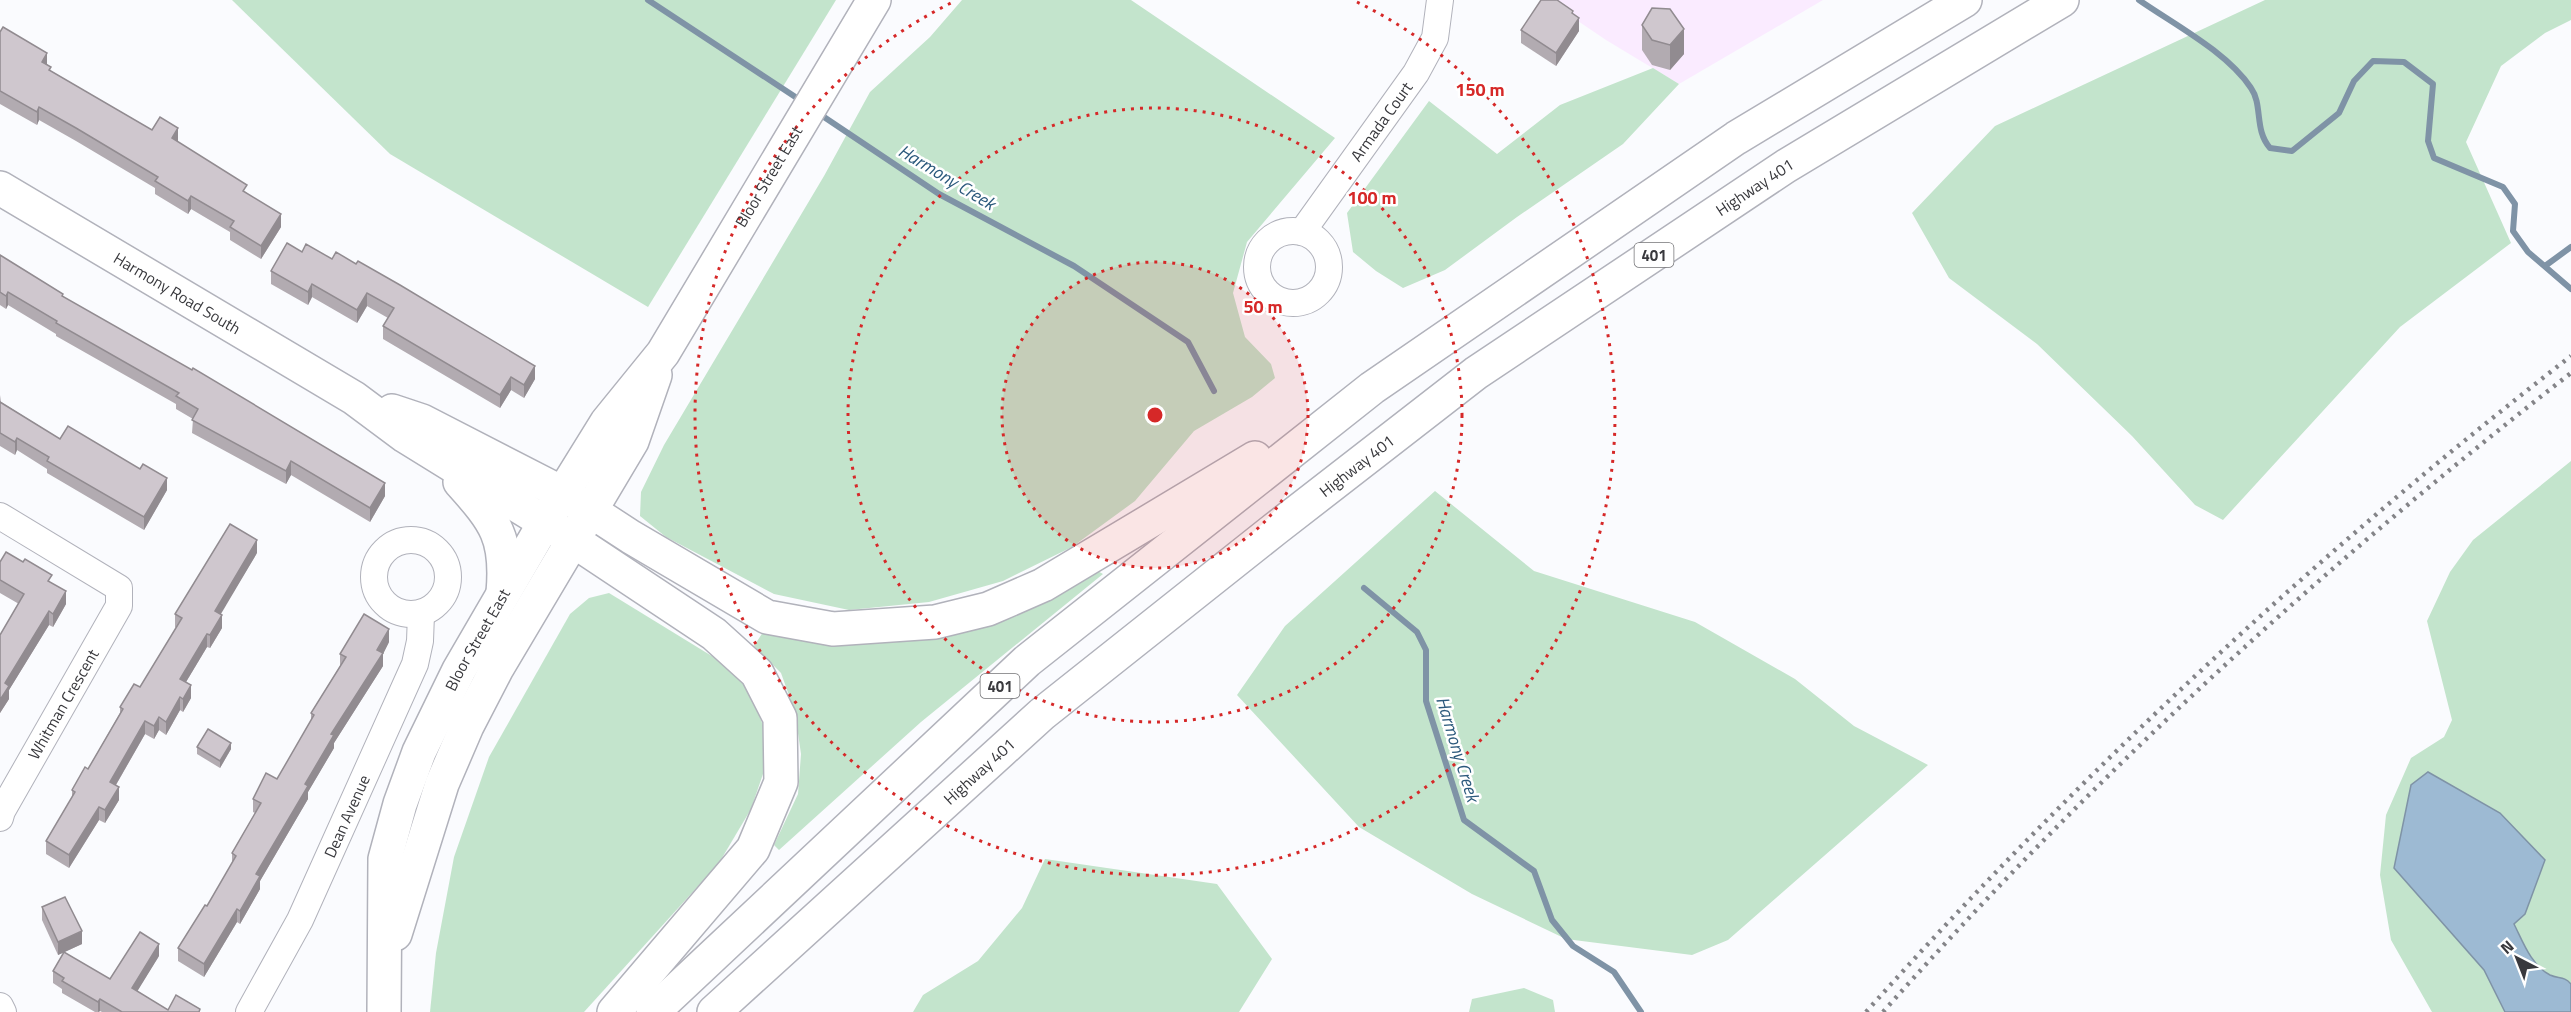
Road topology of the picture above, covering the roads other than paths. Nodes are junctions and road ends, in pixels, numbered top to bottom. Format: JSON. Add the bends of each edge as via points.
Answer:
{"nodes":[{"id":1,"x":874,"y":0,"type":"edge"},
{"id":2,"x":1440,"y":0,"type":"edge"},
{"id":3,"x":1965,"y":0,"type":"edge"},
{"id":4,"x":2056,"y":4,"type":"edge"},
{"id":5,"x":0,"y":188,"type":"edge"},
{"id":6,"x":1302,"y":232,"type":"dead end"},
{"id":7,"x":663,"y":353,"type":"junction"},
{"id":8,"x":1372,"y":388,"type":"junction"},
{"id":9,"x":354,"y":398,"type":"junction"},
{"id":10,"x":439,"y":458,"type":"junction"},
{"id":11,"x":562,"y":493,"type":"junction"},
{"id":12,"x":591,"y":511,"type":"junction"},
{"id":13,"x":0,"y":516,"type":"edge"},
{"id":14,"x":545,"y":522,"type":"junction"},
{"id":15,"x":574,"y":541,"type":"junction"},
{"id":16,"x":503,"y":595,"type":"junction"},
{"id":17,"x":421,"y":614,"type":"dead end"},
{"id":18,"x":0,"y":818,"type":"edge"},
{"id":19,"x":386,"y":964,"type":"junction"},
{"id":20,"x":0,"y":1006,"type":"edge"},
{"id":21,"x":3,"y":1012,"type":"edge"},
{"id":22,"x":249,"y":1012,"type":"edge"},
{"id":23,"x":384,"y":1012,"type":"edge"},
{"id":24,"x":614,"y":1012,"type":"edge"},
{"id":25,"x":653,"y":1012,"type":"edge"},
{"id":26,"x":714,"y":1012,"type":"edge"}],
"edges":[{"from":1,"to":7,"type":"main road","name":"Bloor Street East"},
{"from":2,"to":6,"type":"street","name":"Armada Court","via":[[1435,38],[1416,73]]},
{"from":3,"to":8,"type":"main road","number":"401","via":[[1736,138]]},
{"from":4,"to":26,"type":"main road","name":"Highway 401","number":"401","via":[[1786,166],[1476,373],[1042,714]]},
{"from":5,"to":9,"type":"main road","name":"Harmony Road South"},
{"from":7,"to":11,"type":"main road","name":"Bloor Street East","via":[[607,422]]},
{"from":7,"to":12,"type":"main road","name":"Bloor Street East","via":[[632,441]]},
{"from":8,"to":12,"type":"main road","name":"Harmony Road South","via":[[1043,585],[988,609],[935,622],[833,629],[767,617]]},
{"from":8,"to":25,"type":"main road","number":"401","via":[[1027,660]]},
{"from":9,"to":10,"type":"main road","name":"Harmony Road South"},
{"from":9,"to":11,"type":"main road","name":"Harmony Road South","via":[[422,421]]},
{"from":10,"to":14,"type":"main road","name":"Harmony Road South"},
{"from":10,"to":16,"type":"main road","via":[[488,513],[496,529],[504,549]]},
{"from":11,"to":12,"type":"main road","name":"Harmony Road South"},
{"from":11,"to":14,"type":"main road","name":"Bloor Street East"},
{"from":12,"to":15,"type":"main road","name":"Bloor Street East"},
{"from":13,"to":18,"type":"street","name":"Whitman Crescent","via":[[119,588],[119,606]]},
{"from":14,"to":15,"type":"main road","name":"Harmony Road South"},
{"from":14,"to":16,"type":"main road","name":"Bloor Street East"},
{"from":15,"to":19,"type":"main road","name":"Bloor Street East","via":[[497,668],[467,726],[442,784]]},
{"from":15,"to":24,"type":"main road","name":"Harmony Road South","via":[[714,634],[757,673],[780,718],[781,782],[753,849]]},
{"from":16,"to":19,"type":"main road","name":"Bloor Street East","via":[[459,670],[419,752],[400,804],[385,859]]},
{"from":17,"to":22,"type":"street","name":"Dean Avenue","via":[[415,664],[300,920]]},
{"from":19,"to":23,"type":"main road","name":"Bloor Street East"},
{"from":20,"to":21,"type":"street"}]}
